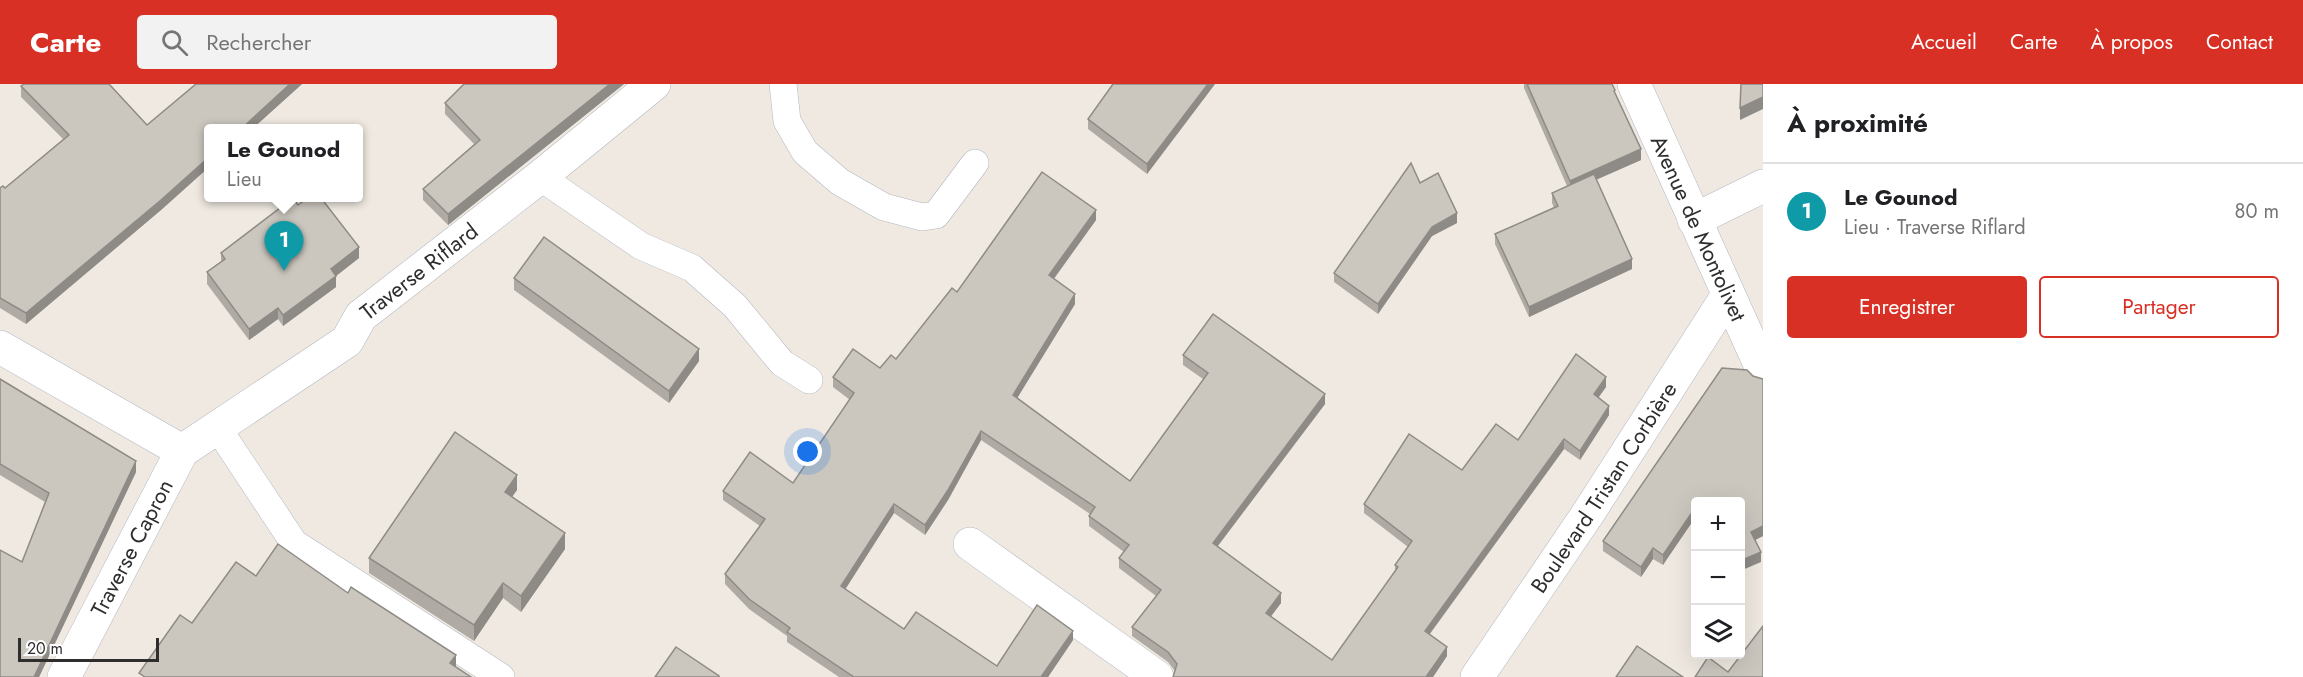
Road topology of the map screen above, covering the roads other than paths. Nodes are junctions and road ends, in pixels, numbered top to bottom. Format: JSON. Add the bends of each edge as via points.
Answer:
{"nodes":[{"id":1,"x":654,"y":84,"type":"edge"},
{"id":2,"x":783,"y":84,"type":"edge"},
{"id":3,"x":1634,"y":84,"type":"edge"},
{"id":4,"x":975,"y":163,"type":"dead end"},
{"id":5,"x":540,"y":177,"type":"junction"},
{"id":6,"x":1763,"y":186,"type":"edge"},
{"id":7,"x":1694,"y":219,"type":"junction"},
{"id":8,"x":1728,"y":295,"type":"junction"},
{"id":9,"x":0,"y":347,"type":"edge"},
{"id":10,"x":1763,"y":371,"type":"edge"},
{"id":11,"x":809,"y":380,"type":"dead end"},
{"id":12,"x":217,"y":428,"type":"junction"},
{"id":13,"x":182,"y":451,"type":"junction"},
{"id":14,"x":970,"y":544,"type":"dead end"},
{"id":15,"x":64,"y":677,"type":"edge"},
{"id":16,"x":501,"y":677,"type":"edge"},
{"id":17,"x":1157,"y":677,"type":"edge"},
{"id":18,"x":1477,"y":677,"type":"edge"}],
"edges":[{"from":1,"to":5,"type":"street","name":"Traverse Riflard"},
{"from":2,"to":4,"type":"lane","via":[[788,121],[805,152],[840,182],[884,207],[922,217],[936,215]]},
{"from":3,"to":7,"type":"street","name":"Avenue de Montolivet"},
{"from":5,"to":11,"type":"lane","via":[[641,246],[692,268],[735,306],[782,363]]},
{"from":5,"to":12,"type":"street","name":"Traverse Riflard","via":[[361,315],[347,341]]},
{"from":6,"to":7,"type":"street"},
{"from":7,"to":8,"type":"street","name":"Avenue de Montolivet"},
{"from":8,"to":10,"type":"street","name":"Avenue de Montolivet"},
{"from":8,"to":18,"type":"street","name":"Boulevard Tristan Corbière"},
{"from":9,"to":13,"type":"street"},
{"from":12,"to":13,"type":"street","name":"Traverse Riflard"},
{"from":12,"to":16,"type":"lane","via":[[294,543]]},
{"from":13,"to":15,"type":"street","name":"Traverse Capron"},
{"from":14,"to":17,"type":"street"}]}
